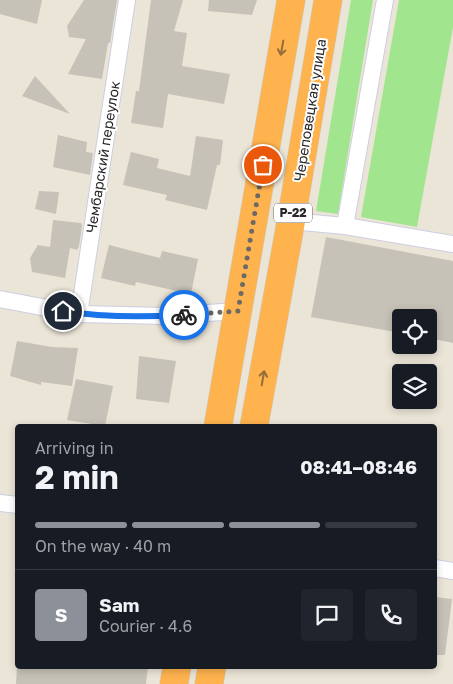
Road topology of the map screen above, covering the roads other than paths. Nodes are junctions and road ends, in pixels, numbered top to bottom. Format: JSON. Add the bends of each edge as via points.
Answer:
{"nodes":[{"id":1,"x":127,"y":0,"type":"edge"},
{"id":2,"x":291,"y":0,"type":"edge"},
{"id":3,"x":328,"y":0,"type":"edge"},
{"id":4,"x":385,"y":0,"type":"edge"},
{"id":5,"x":291,"y":221,"type":"junction"},
{"id":6,"x":345,"y":226,"type":"junction"},
{"id":7,"x":453,"y":244,"type":"edge"},
{"id":8,"x":0,"y":299,"type":"edge"},
{"id":9,"x":238,"y":311,"type":"junction"},
{"id":10,"x":79,"y":314,"type":"junction"},
{"id":11,"x":218,"y":424,"type":"edge"},
{"id":12,"x":254,"y":424,"type":"edge"},
{"id":13,"x":0,"y":502,"type":"edge"},
{"id":14,"x":15,"y":504,"type":"edge"},
{"id":15,"x":437,"y":568,"type":"edge"},
{"id":16,"x":453,"y":571,"type":"edge"},
{"id":17,"x":176,"y":669,"type":"edge"},
{"id":18,"x":212,"y":669,"type":"edge"},
{"id":19,"x":174,"y":684,"type":"edge"},
{"id":20,"x":209,"y":684,"type":"edge"}],
"edges":[{"from":1,"to":10,"type":"street","name":"Чембарский переулок"},
{"from":2,"to":9,"type":"highway","number":"Р-22","one_way":true},
{"from":3,"to":5,"type":"highway","name":"Череповецкая улица","number":"Р-22"},
{"from":4,"to":6,"type":"street"},
{"from":5,"to":6,"type":"street"},
{"from":12,"to":5,"type":"highway","name":"Череповецкая улица","number":"Р-22","one_way":true},
{"from":6,"to":7,"type":"street"},
{"from":8,"to":10,"type":"street"},
{"from":9,"to":10,"type":"street","via":[[164,316]]},
{"from":9,"to":11,"type":"highway","number":"Р-22"},
{"from":13,"to":14,"type":"street"},
{"from":15,"to":16,"type":"street"},
{"from":17,"to":19,"type":"highway"},
{"from":18,"to":20,"type":"highway"}]}
